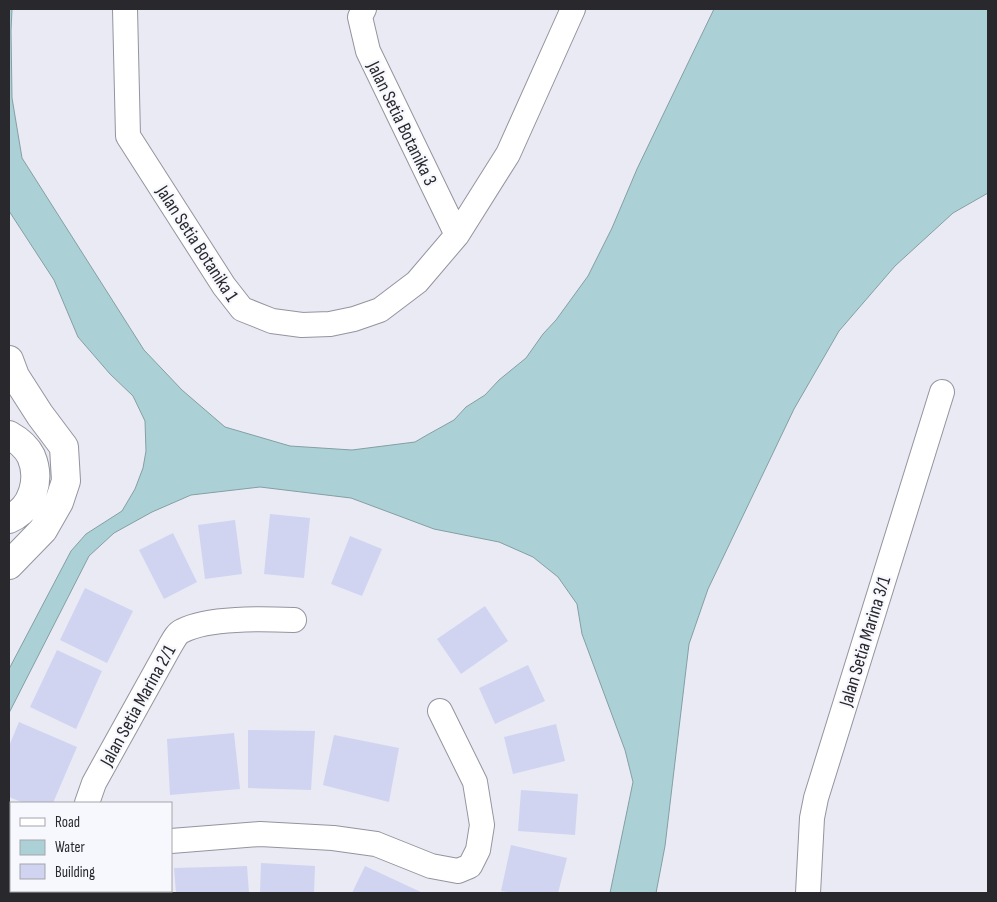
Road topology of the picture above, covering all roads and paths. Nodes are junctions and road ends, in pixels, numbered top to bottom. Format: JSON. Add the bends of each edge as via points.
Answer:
{"nodes":[{"id":1,"x":125,"y":9,"type":"edge"},
{"id":2,"x":364,"y":9,"type":"edge"},
{"id":3,"x":573,"y":9,"type":"edge"},
{"id":4,"x":457,"y":235,"type":"junction"},
{"id":5,"x":9,"y":360,"type":"edge"},
{"id":6,"x":942,"y":392,"type":"dead end"},
{"id":7,"x":9,"y":435,"type":"edge"},
{"id":8,"x":9,"y":519,"type":"edge"},
{"id":9,"x":9,"y":565,"type":"edge"},
{"id":10,"x":294,"y":620,"type":"dead end"},
{"id":11,"x":440,"y":711,"type":"dead end"},
{"id":12,"x":87,"y":802,"type":"edge"},
{"id":13,"x":172,"y":841,"type":"edge"},
{"id":14,"x":808,"y":893,"type":"edge"}],
"edges":[{"from":1,"to":4,"type":"street","name":"Jalan Setia Botanika 1","via":[[128,136],[242,309],[272,321],[302,325],[354,319],[380,310],[417,282]]},
{"from":2,"to":4,"type":"street","name":"Jalan Setia Botanika 3","via":[[360,17],[368,51]]},
{"from":3,"to":4,"type":"street","name":"Jalan Setia Botanika 1","via":[[508,154]]},
{"from":5,"to":9,"type":"street","via":[[15,376],[64,447],[66,481],[59,502],[43,530]]},
{"from":6,"to":14,"type":"street","name":"Jalan Setia Marina 3/1","via":[[816,798]]},
{"from":7,"to":8,"type":"street","via":[[20,441],[31,455],[36,472],[34,489],[27,505]]},
{"from":10,"to":12,"type":"street","name":"Jalan Setia Marina 2/1","via":[[252,619],[197,625],[180,632],[94,783]]},
{"from":11,"to":13,"type":"street","via":[[475,782],[482,825],[478,850],[470,866],[458,871],[432,866],[376,844],[333,838],[260,834]]}]}
